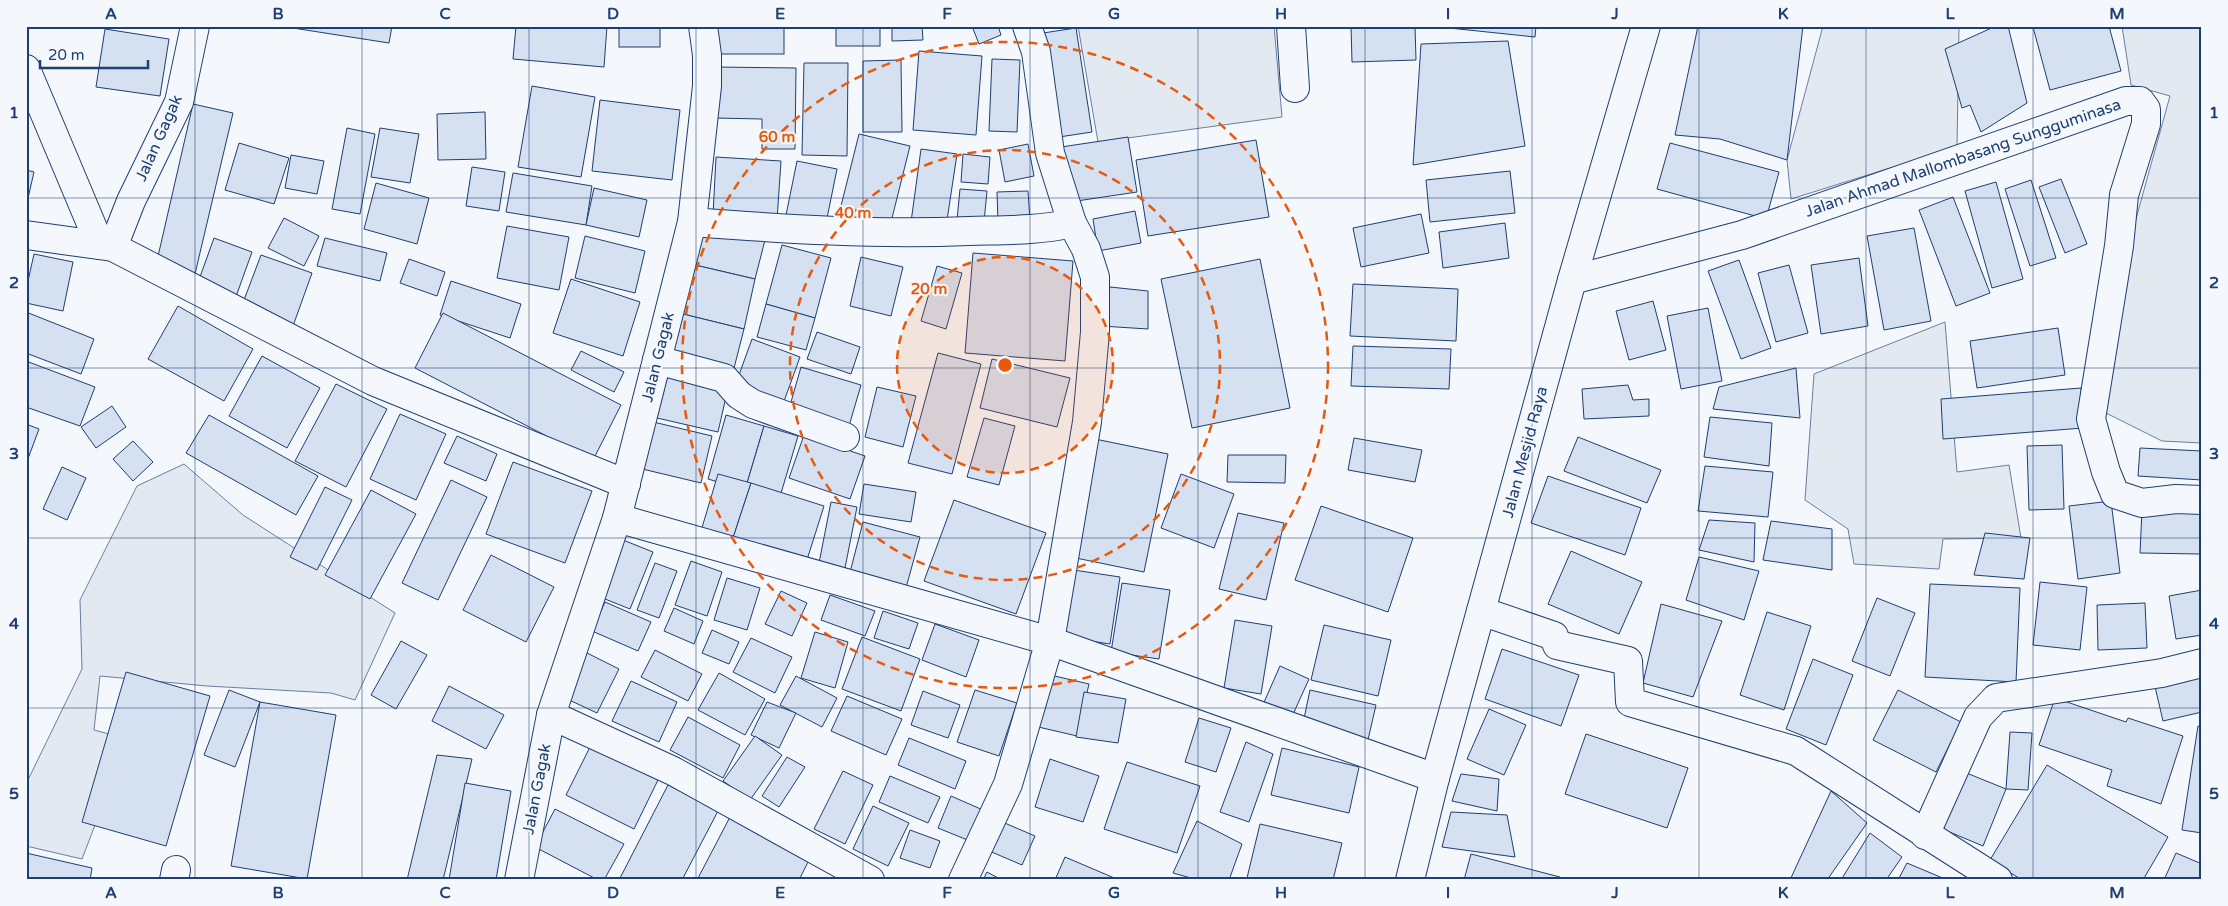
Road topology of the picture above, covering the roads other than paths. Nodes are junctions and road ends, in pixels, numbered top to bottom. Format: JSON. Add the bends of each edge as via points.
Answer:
{"nodes":[{"id":1,"x":195,"y":26,"type":"edge"},
{"id":2,"x":703,"y":26,"type":"edge"},
{"id":3,"x":1027,"y":26,"type":"edge"},
{"id":4,"x":1291,"y":26,"type":"edge"},
{"id":5,"x":1646,"y":26,"type":"edge"},
{"id":6,"x":26,"y":68,"type":"edge"},
{"id":7,"x":1295,"y":88,"type":"dead end"},
{"id":8,"x":692,"y":222,"type":"junction"},
{"id":9,"x":1072,"y":223,"type":"junction"},
{"id":10,"x":26,"y":235,"type":"edge"},
{"id":11,"x":90,"y":244,"type":"junction"},
{"id":12,"x":1572,"y":280,"type":"junction"},
{"id":13,"x":657,"y":360,"type":"junction"},
{"id":14,"x":845,"y":437,"type":"dead end"},
{"id":15,"x":626,"y":484,"type":"junction"},
{"id":16,"x":2202,"y":500,"type":"edge"},
{"id":17,"x":617,"y":518,"type":"junction"},
{"id":18,"x":1481,"y":611,"type":"junction"},
{"id":19,"x":1050,"y":640,"type":"junction"},
{"id":20,"x":2202,"y":663,"type":"edge"},
{"id":21,"x":557,"y":697,"type":"junction"},
{"id":22,"x":1435,"y":778,"type":"junction"},
{"id":23,"x":1925,"y":835,"type":"junction"},
{"id":24,"x":519,"y":880,"type":"edge"},
{"id":25,"x":870,"y":880,"type":"edge"},
{"id":26,"x":963,"y":880,"type":"edge"},
{"id":27,"x":1410,"y":880,"type":"edge"},
{"id":28,"x":1998,"y":880,"type":"edge"}],
"edges":[{"from":1,"to":11,"type":"street","name":"Jalan Gagak","via":[[179,102],[131,201]]},
{"from":2,"to":8,"type":"street","name":"Jalan Gagak","via":[[707,86]]},
{"from":3,"to":9,"type":"street","via":[[1036,52],[1050,153]]},
{"from":4,"to":7,"type":"street"},
{"from":5,"to":12,"type":"street","name":"Jalan Mesjid Raya"},
{"from":6,"to":11,"type":"street"},
{"from":8,"to":9,"type":"street","via":[[800,231],[914,233],[1049,228]]},
{"from":8,"to":13,"type":"street","name":"Jalan Gagak"},
{"from":9,"to":19,"type":"street","via":[[1095,276],[1095,332],[1087,422]]},
{"from":10,"to":11,"type":"street"},
{"from":11,"to":15,"type":"street","via":[[373,381]]},
{"from":12,"to":16,"type":"street","name":"Jalan Ahmad Mallombasang Sungguminasa","via":[[1742,235],[2126,101],[2140,101],[2146,109],[2146,124],[2124,195],[2092,419],[2115,494],[2142,503]]},
{"from":12,"to":18,"type":"street","name":"Jalan Mesjid Raya"},
{"from":13,"to":14,"type":"street","via":[[724,378],[739,395],[753,404]]},
{"from":13,"to":15,"type":"street","name":"Jalan Gagak"},
{"from":15,"to":17,"type":"street","name":"Jalan Gagak"},
{"from":17,"to":19,"type":"street"},
{"from":17,"to":21,"type":"street","name":"Jalan Gagak"},
{"from":18,"to":22,"type":"street","name":"Jalan Mesjid Raya"},
{"from":18,"to":23,"type":"street","via":[[1554,636],[1557,645],[1628,661],[1630,702],[1796,751]]},
{"from":19,"to":22,"type":"street"},
{"from":19,"to":26,"type":"street","via":[[1008,784]]},
{"from":20,"to":23,"type":"street","via":[[2162,673],[1996,698],[1978,717]]},
{"from":21,"to":24,"type":"street","name":"Jalan Gagak"},
{"from":21,"to":25,"type":"street","via":[[673,771]]},
{"from":22,"to":27,"type":"street","name":"Jalan Mesjid Raya"},
{"from":23,"to":28,"type":"street"}]}
